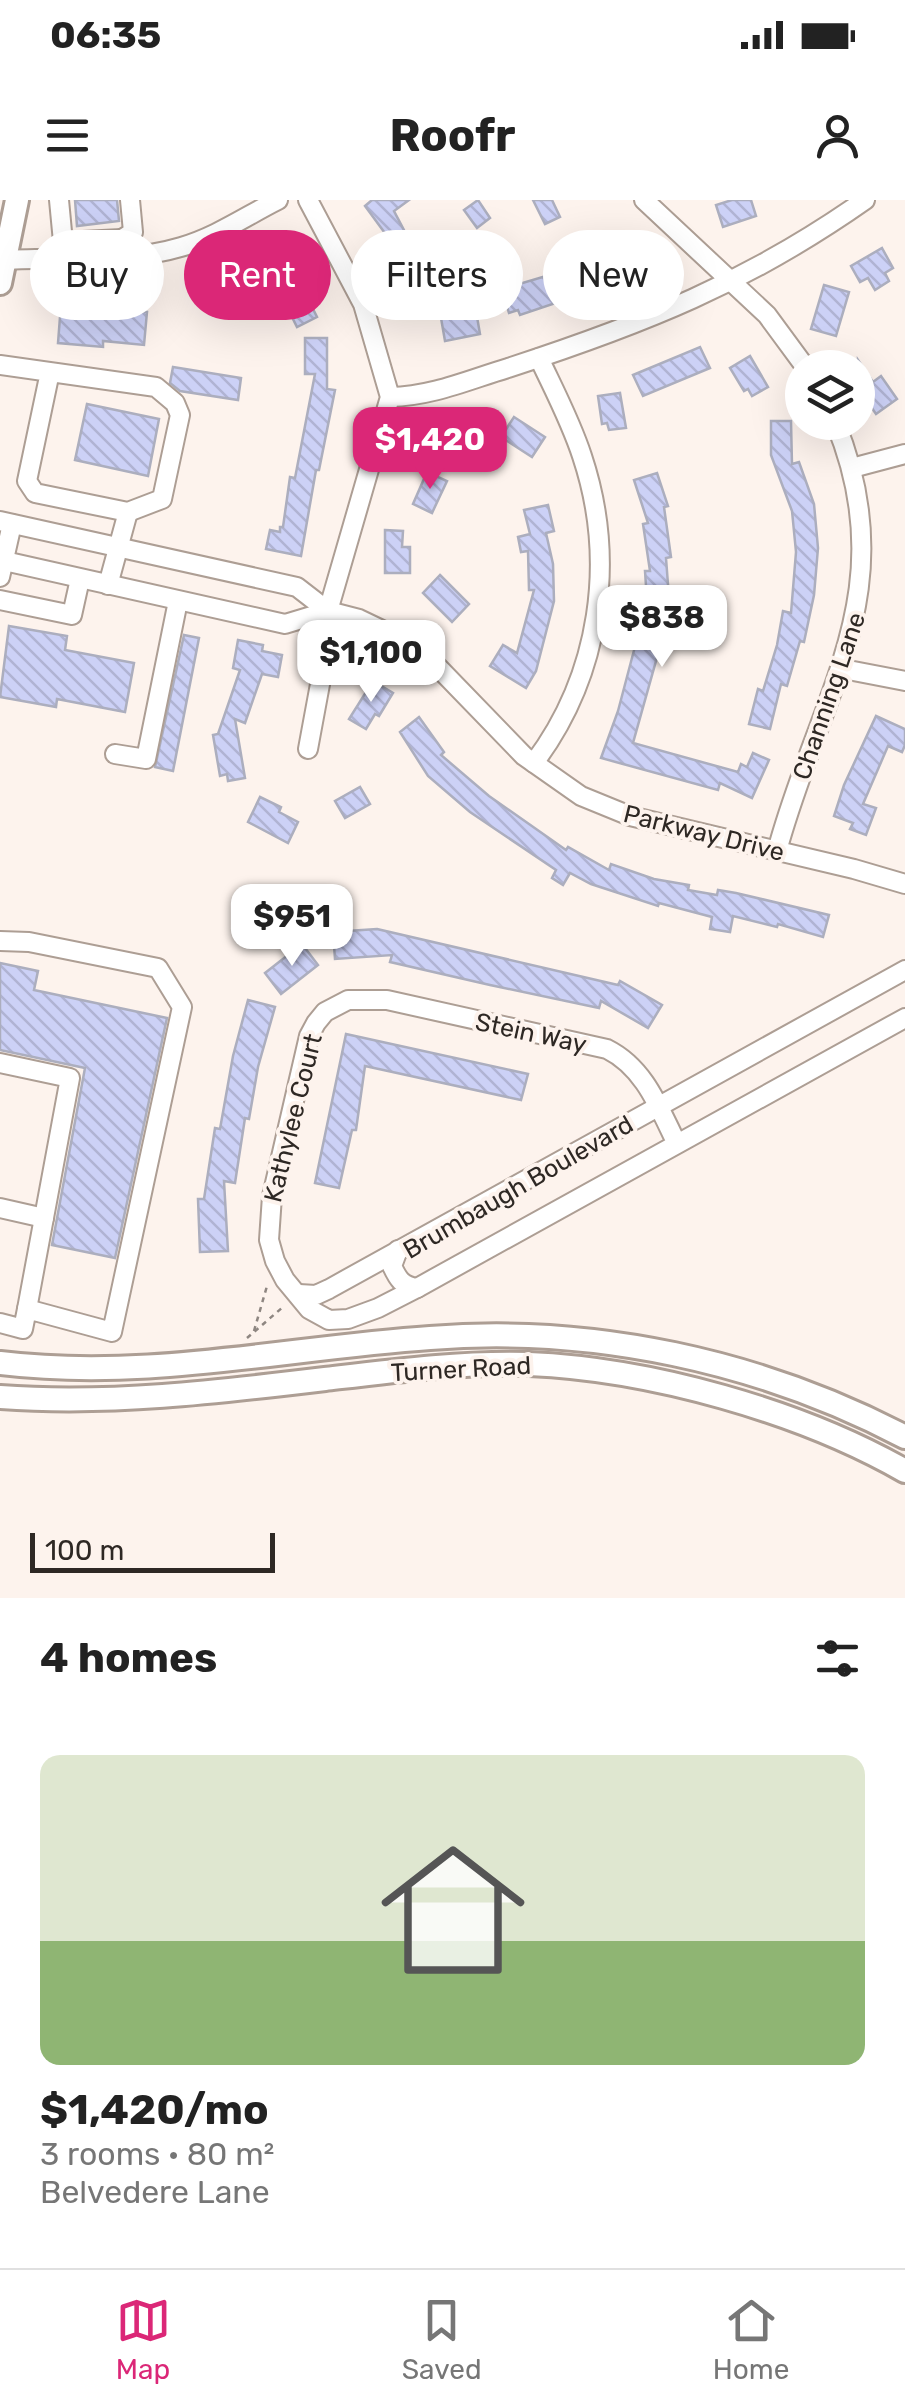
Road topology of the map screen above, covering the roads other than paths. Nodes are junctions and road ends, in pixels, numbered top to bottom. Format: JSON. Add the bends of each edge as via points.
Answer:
{"nodes":[{"id":1,"x":17,"y":200,"type":"edge"},
{"id":2,"x":59,"y":200,"type":"edge"},
{"id":3,"x":130,"y":200,"type":"edge"},
{"id":4,"x":278,"y":200,"type":"edge"},
{"id":5,"x":308,"y":200,"type":"edge"},
{"id":6,"x":644,"y":200,"type":"edge"},
{"id":7,"x":864,"y":200,"type":"edge"},
{"id":8,"x":61,"y":230,"type":"edge"},
{"id":9,"x":132,"y":230,"type":"edge"},
{"id":10,"x":164,"y":247,"type":"edge"},
{"id":11,"x":30,"y":268,"type":"edge"},
{"id":12,"x":2,"y":274,"type":"edge"},
{"id":13,"x":732,"y":282,"type":"junction"},
{"id":14,"x":793,"y":350,"type":"edge"},
{"id":15,"x":540,"y":358,"type":"junction"},
{"id":16,"x":0,"y":365,"type":"edge"},
{"id":17,"x":50,"y":372,"type":"junction"},
{"id":18,"x":390,"y":397,"type":"junction"},
{"id":19,"x":842,"y":440,"type":"edge"},
{"id":20,"x":905,"y":454,"type":"edge"},
{"id":21,"x":852,"y":468,"type":"junction"},
{"id":22,"x":128,"y":512,"type":"junction"},
{"id":23,"x":6,"y":522,"type":"edge"},
{"id":24,"x":118,"y":548,"type":"junction"},
{"id":25,"x":2,"y":566,"type":"edge"},
{"id":26,"x":80,"y":579,"type":"junction"},
{"id":27,"x":108,"y":585,"type":"junction"},
{"id":28,"x":0,"y":600,"type":"edge"},
{"id":29,"x":178,"y":601,"type":"junction"},
{"id":30,"x":328,"y":610,"type":"junction"},
{"id":31,"x":842,"y":669,"type":"junction"},
{"id":32,"x":905,"y":681,"type":"edge"},
{"id":33,"x":308,"y":749,"type":"dead end"},
{"id":34,"x":115,"y":754,"type":"dead end"},
{"id":35,"x":534,"y":763,"type":"junction"},
{"id":36,"x":776,"y":851,"type":"junction"},
{"id":37,"x":905,"y":884,"type":"edge"},
{"id":38,"x":0,"y":940,"type":"edge"},
{"id":39,"x":905,"y":970,"type":"edge"},
{"id":40,"x":338,"y":1003,"type":"joint"},
{"id":41,"x":905,"y":1018,"type":"edge"},
{"id":42,"x":0,"y":1064,"type":"edge"},
{"id":43,"x":658,"y":1106,"type":"junction"},
{"id":44,"x":677,"y":1144,"type":"junction"},
{"id":45,"x":0,"y":1208,"type":"edge"},
{"id":46,"x":44,"y":1218,"type":"junction"},
{"id":47,"x":398,"y":1250,"type":"junction"},
{"id":48,"x":417,"y":1288,"type":"junction"},
{"id":49,"x":299,"y":1294,"type":"junction"},
{"id":50,"x":27,"y":1309,"type":"junction"},
{"id":51,"x":0,"y":1323,"type":"edge"},
{"id":52,"x":0,"y":1363,"type":"edge"},
{"id":53,"x":0,"y":1396,"type":"edge"},
{"id":54,"x":905,"y":1437,"type":"edge"},
{"id":55,"x":905,"y":1471,"type":"edge"}],
"edges":[{"from":1,"to":12,"type":"main road"},
{"from":2,"to":8,"type":"street"},
{"from":3,"to":9,"type":"street"},
{"from":4,"to":10,"type":"street","via":[[184,247]]},
{"from":5,"to":18,"type":"street","via":[[363,304]]},
{"from":6,"to":13,"type":"street"},
{"from":7,"to":13,"type":"street"},
{"from":11,"to":12,"type":"street"},
{"from":13,"to":14,"type":"street"},
{"from":13,"to":15,"type":"street"},
{"from":15,"to":18,"type":"street","via":[[436,393]]},
{"from":15,"to":35,"type":"street","via":[[584,461],[601,573],[581,679]]},
{"from":16,"to":17,"type":"street"},
{"from":17,"to":22,"type":"street","via":[[27,481],[36,493]]},
{"from":17,"to":22,"type":"street","via":[[156,387],[175,404],[180,415],[162,499]]},
{"from":18,"to":30,"type":"street"},
{"from":19,"to":21,"type":"street","name":"Channing Lane"},
{"from":20,"to":21,"type":"street"},
{"from":21,"to":31,"type":"street","name":"Channing Lane","via":[[863,518],[864,580]]},
{"from":22,"to":24,"type":"street"},
{"from":23,"to":24,"type":"street","name":"Parkway Drive"},
{"from":23,"to":25,"type":"street"},
{"from":24,"to":27,"type":"street"},
{"from":24,"to":30,"type":"street","name":"Parkway Drive","via":[[297,587]]},
{"from":25,"to":26,"type":"street"},
{"from":26,"to":27,"type":"street"},
{"from":26,"to":28,"type":"street","via":[[72,615]]},
{"from":27,"to":29,"type":"street"},
{"from":29,"to":30,"type":"street","via":[[285,624]]},
{"from":29,"to":34,"type":"street","via":[[146,760]]},
{"from":30,"to":33,"type":"street"},
{"from":30,"to":35,"type":"street","name":"Parkway Drive","via":[[407,642]]},
{"from":31,"to":32,"type":"street"},
{"from":31,"to":36,"type":"street","name":"Channing Lane"},
{"from":35,"to":36,"type":"street","name":"Parkway Drive","via":[[608,808]]},
{"from":36,"to":37,"type":"street","name":"Parkway Drive"},
{"from":38,"to":50,"type":"street","via":[[158,968],[182,1006],[112,1332]]},
{"from":39,"to":43,"type":"street","name":"Brumbaugh Boulevard"},
{"from":40,"to":43,"type":"street","name":"Stein Way","via":[[387,1000],[607,1049],[632,1065]]},
{"from":40,"to":49,"type":"street","name":"Kathylee Court","via":[[308,1036],[272,1196],[274,1260]]},
{"from":41,"to":44,"type":"street","name":"Brumbaugh Boulevard"},
{"from":42,"to":46,"type":"street","via":[[70,1078]]},
{"from":43,"to":44,"type":"street","name":"Stein Way"},
{"from":43,"to":47,"type":"street","name":"Brumbaugh Boulevard"},
{"from":44,"to":48,"type":"street","name":"Brumbaugh Boulevard"},
{"from":45,"to":46,"type":"street"},
{"from":46,"to":50,"type":"street"},
{"from":47,"to":48,"type":"street","name":"Brumbaugh Boulevard","via":[[392,1266],[398,1279]]},
{"from":47,"to":49,"type":"street","via":[[316,1295]]},
{"from":48,"to":49,"type":"street","via":[[362,1314],[329,1320]]},
{"from":50,"to":51,"type":"street","via":[[24,1328]]},
{"from":52,"to":54,"type":"main road","name":"Turner Road","via":[[106,1371],[492,1336],[631,1345],[792,1387]]},
{"from":53,"to":55,"type":"main road","name":"Turner Road","via":[[136,1398],[462,1366],[562,1367],[749,1405],[819,1429]]}]}
